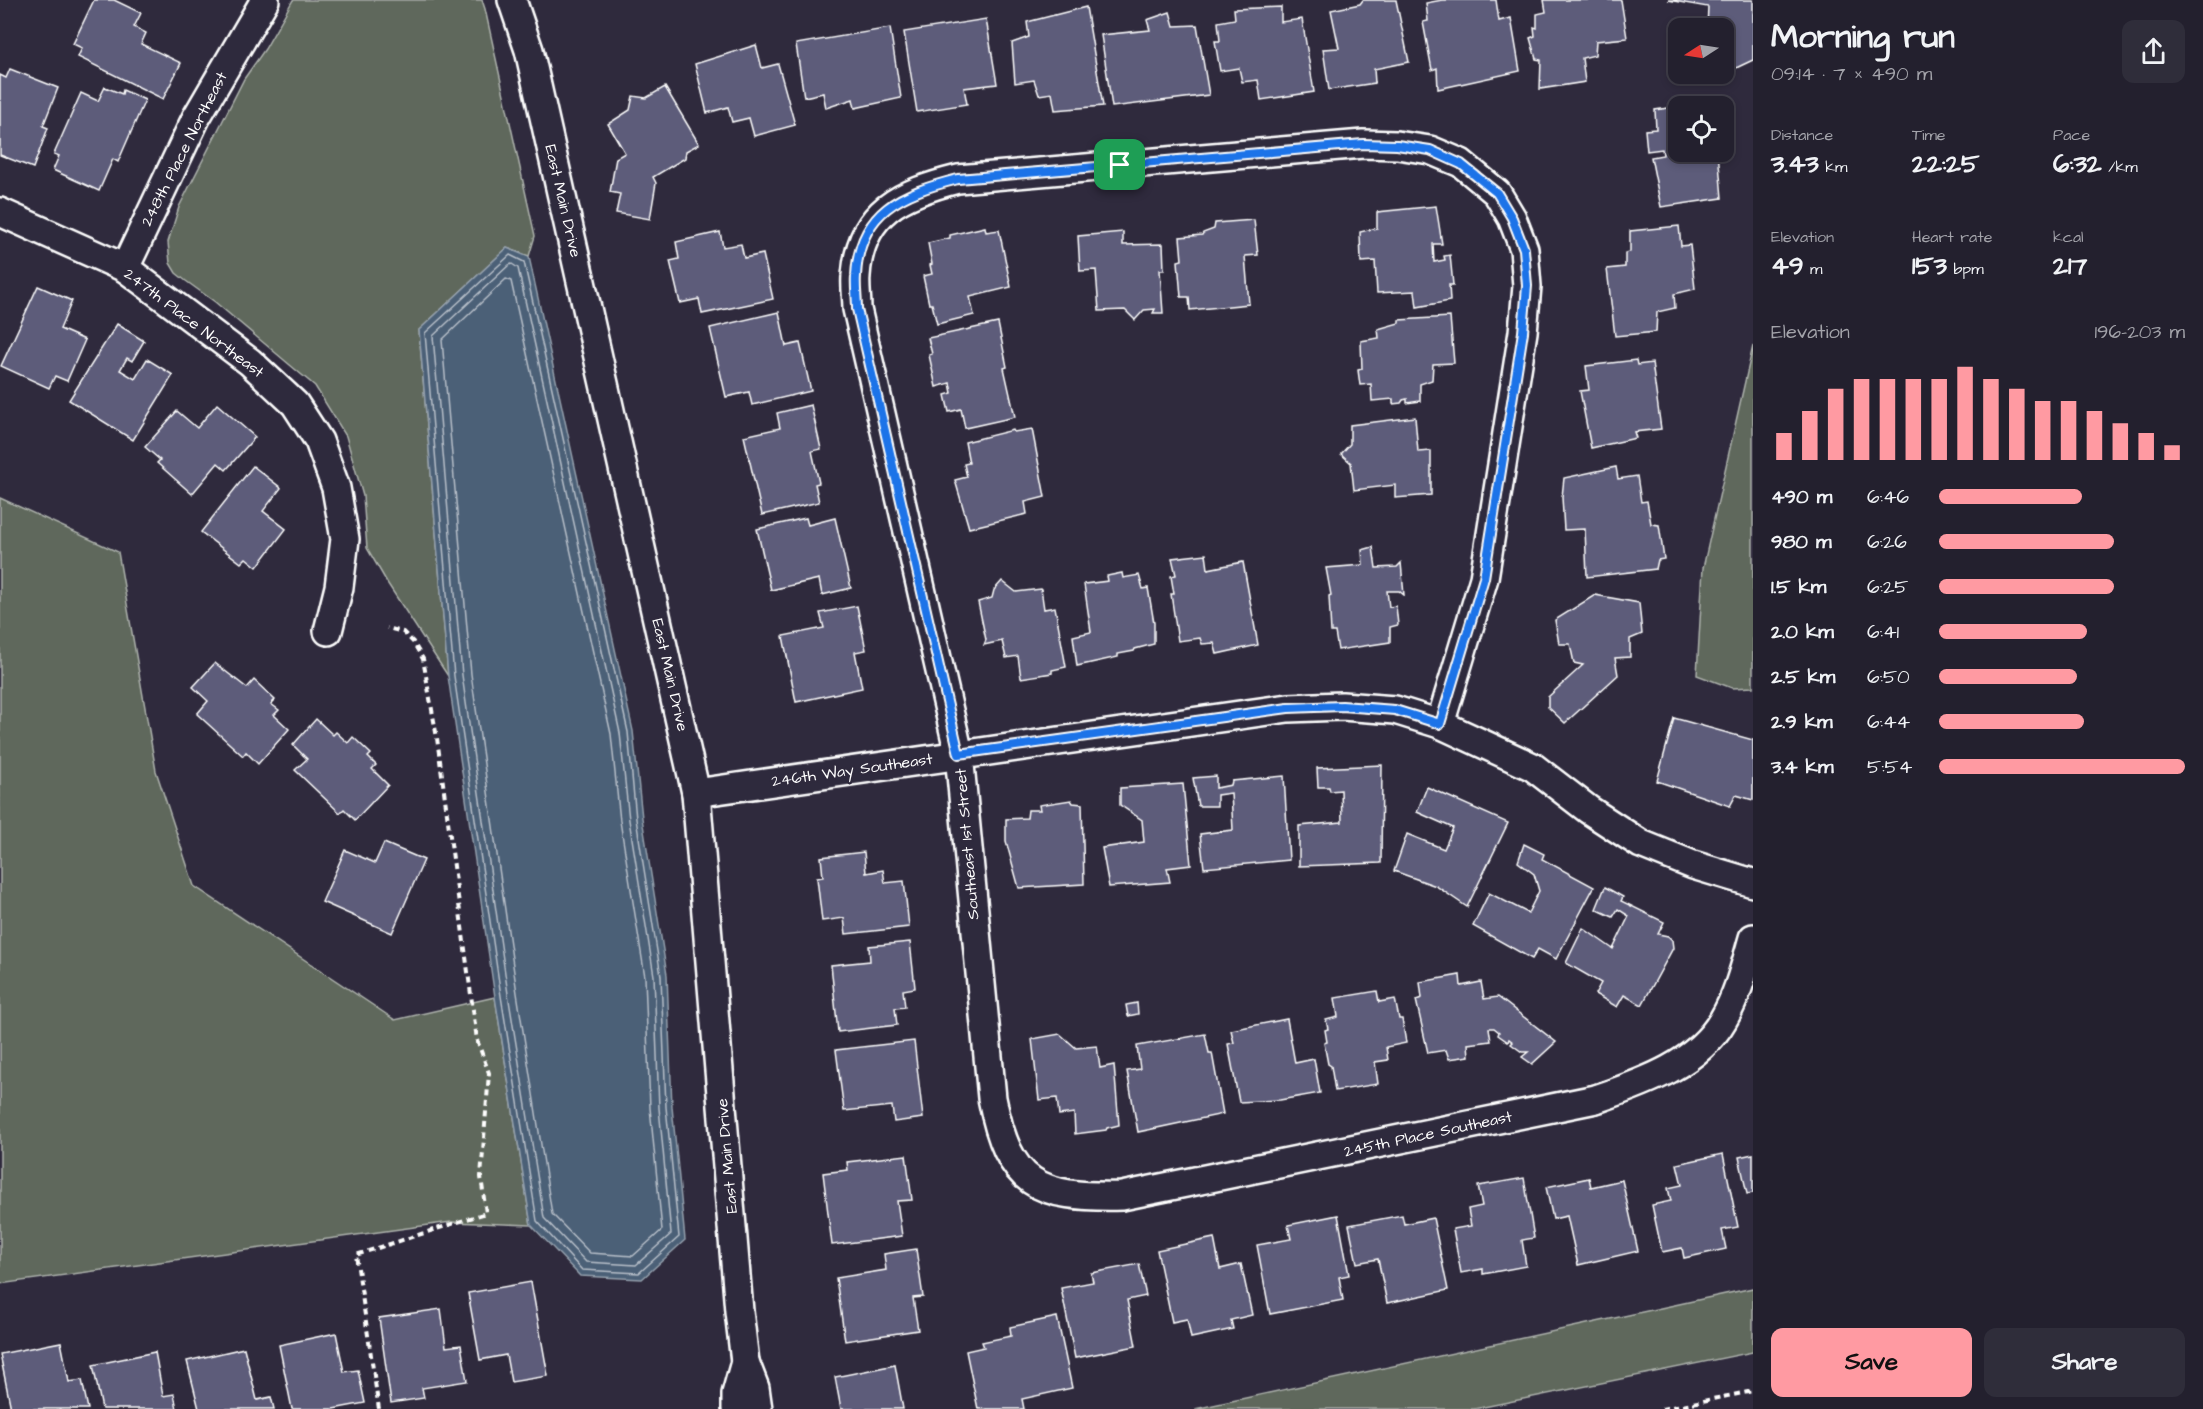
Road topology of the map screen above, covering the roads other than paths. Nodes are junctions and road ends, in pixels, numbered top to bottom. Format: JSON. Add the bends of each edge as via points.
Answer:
{"nodes":[{"id":1,"x":265,"y":0,"type":"edge"},
{"id":2,"x":513,"y":0,"type":"edge"},
{"id":3,"x":0,"y":212,"type":"edge"},
{"id":4,"x":125,"y":268,"type":"junction"},
{"id":5,"x":328,"y":631,"type":"dead end"},
{"id":6,"x":1440,"y":724,"type":"junction"},
{"id":7,"x":959,"y":754,"type":"junction"},
{"id":8,"x":696,"y":793,"type":"junction"},
{"id":9,"x":1753,"y":883,"type":"edge"},
{"id":10,"x":1753,"y":938,"type":"edge"},
{"id":11,"x":1026,"y":1178,"type":"joint"},
{"id":12,"x":745,"y":1362,"type":"junction"},
{"id":13,"x":736,"y":1409,"type":"edge"},
{"id":14,"x":758,"y":1409,"type":"edge"}],
"edges":[{"from":1,"to":4,"type":"street","name":"248th Place Northeast","via":[[196,118]]},
{"from":2,"to":8,"type":"street","name":"East Main Drive","via":[[529,50]]},
{"from":3,"to":4,"type":"street","name":"247th Place Northeast"},
{"from":4,"to":5,"type":"street","name":"247th Place Northeast","via":[[250,362],[295,404],[319,441],[336,488],[345,539]]},
{"from":6,"to":7,"type":"street","name":"246th Way Southeast","via":[[1395,710],[1342,706],[1288,708]]},
{"from":6,"to":7,"type":"street","name":"Southeast 1st Street","via":[[1484,578],[1523,332],[1527,286],[1524,249],[1497,193],[1461,164],[1430,150],[1363,144],[958,179],[903,198],[869,226],[856,276],[857,309]]},
{"from":6,"to":9,"type":"street","name":"246th Way Southeast","via":[[1533,767],[1641,844]]},
{"from":7,"to":8,"type":"street","name":"246th Way Southeast"},
{"from":7,"to":11,"type":"street","name":"Southeast 1st Street","via":[[992,1098],[998,1130]]},
{"from":8,"to":12,"type":"street","name":"East Main Drive"},
{"from":10,"to":11,"type":"street","name":"245th Place Southeast","via":[[1741,982],[1723,1021],[1700,1047],[1677,1065],[1596,1099],[1122,1196],[1081,1197],[1051,1191]]},
{"from":12,"to":13,"type":"street","name":"East Main Drive"},
{"from":12,"to":14,"type":"street","name":"East Main Drive"}]}
